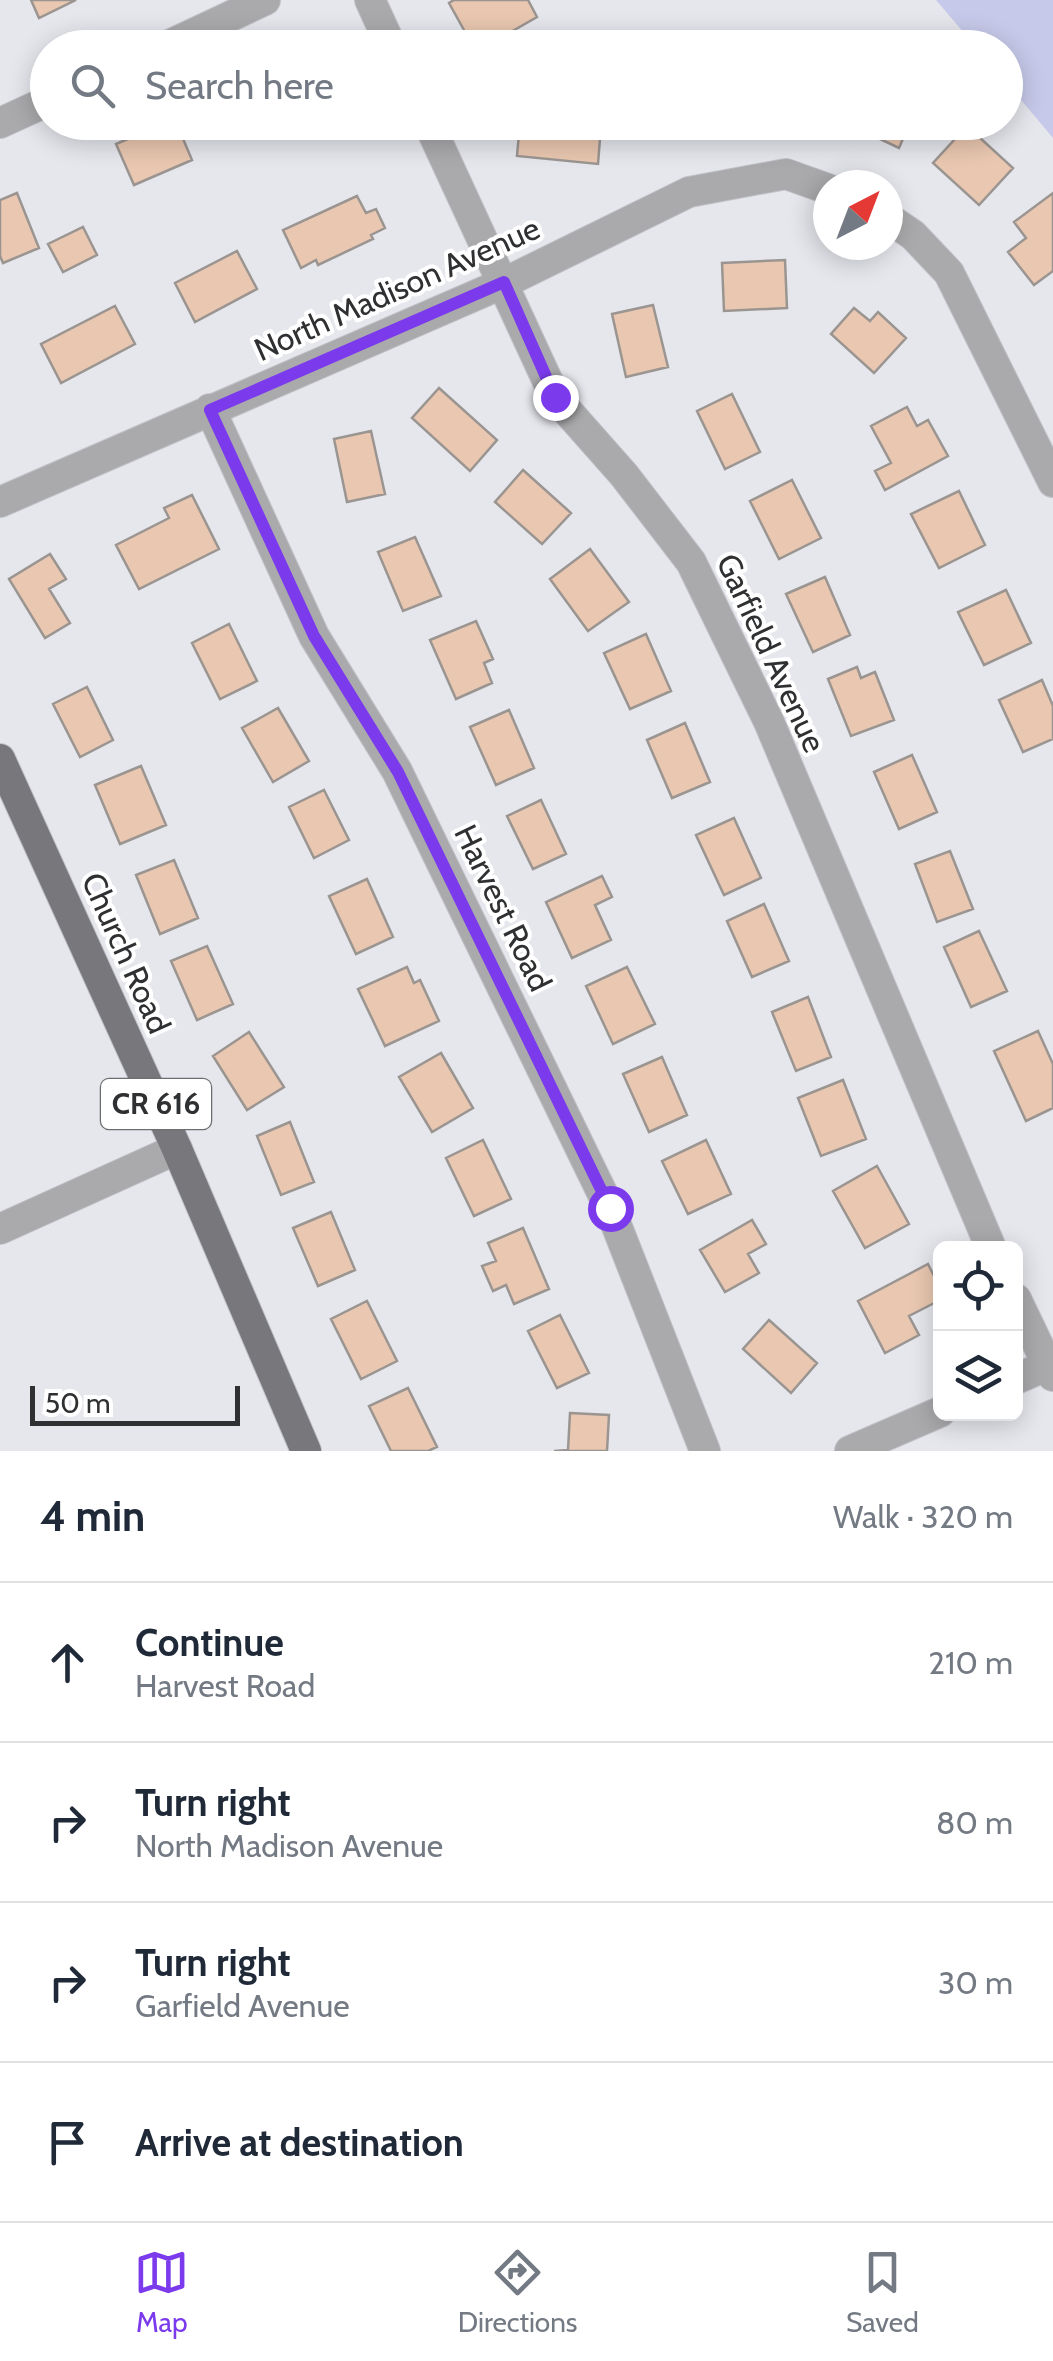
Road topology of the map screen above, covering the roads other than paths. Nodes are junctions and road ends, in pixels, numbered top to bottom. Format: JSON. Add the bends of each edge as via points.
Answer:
{"nodes":[{"id":1,"x":265,"y":0,"type":"edge"},
{"id":2,"x":370,"y":0,"type":"edge"},
{"id":3,"x":201,"y":30,"type":"edge"},
{"id":4,"x":384,"y":30,"type":"edge"},
{"id":5,"x":30,"y":109,"type":"edge"},
{"id":6,"x":0,"y":123,"type":"edge"},
{"id":7,"x":437,"y":140,"type":"edge"},
{"id":8,"x":813,"y":184,"type":"edge"},
{"id":9,"x":903,"y":228,"type":"edge"},
{"id":10,"x":504,"y":282,"type":"junction"},
{"id":11,"x":210,"y":410,"type":"junction"},
{"id":12,"x":1053,"y":482,"type":"edge"},
{"id":13,"x":0,"y":502,"type":"edge"},
{"id":14,"x":0,"y":759,"type":"edge"},
{"id":15,"x":176,"y":1150,"type":"junction"},
{"id":16,"x":0,"y":1230,"type":"edge"},
{"id":17,"x":988,"y":1241,"type":"edge"},
{"id":18,"x":1023,"y":1313,"type":"edge"},
{"id":19,"x":1051,"y":1368,"type":"edge"},
{"id":20,"x":1023,"y":1377,"type":"edge"},
{"id":21,"x":933,"y":1415,"type":"edge"},
{"id":22,"x":306,"y":1451,"type":"edge"},
{"id":23,"x":706,"y":1451,"type":"edge"},
{"id":24,"x":850,"y":1451,"type":"edge"}],
"edges":[{"from":1,"to":3,"type":"street"},
{"from":2,"to":4,"type":"street"},
{"from":5,"to":6,"type":"street"},
{"from":7,"to":10,"type":"street","name":"Garfield Avenue"},
{"from":8,"to":10,"type":"street","name":"North Madison Avenue","via":[[786,174],[689,192]]},
{"from":9,"to":12,"type":"street","via":[[949,273]]},
{"from":10,"to":11,"type":"street","name":"North Madison Avenue"},
{"from":10,"to":17,"type":"street","name":"Garfield Avenue","via":[[555,397],[691,562],[768,722]]},
{"from":11,"to":13,"type":"street","name":"North Madison Avenue"},
{"from":11,"to":23,"type":"street","name":"Harvest Road","via":[[314,636],[398,772],[610,1208]]},
{"from":14,"to":15,"type":"main road","name":"Church Road","number":"CR 616"},
{"from":15,"to":16,"type":"street"},
{"from":15,"to":22,"type":"main road","name":"Church Road","number":"CR 616"},
{"from":18,"to":19,"type":"street"},
{"from":19,"to":20,"type":"street"},
{"from":21,"to":24,"type":"street"}]}
